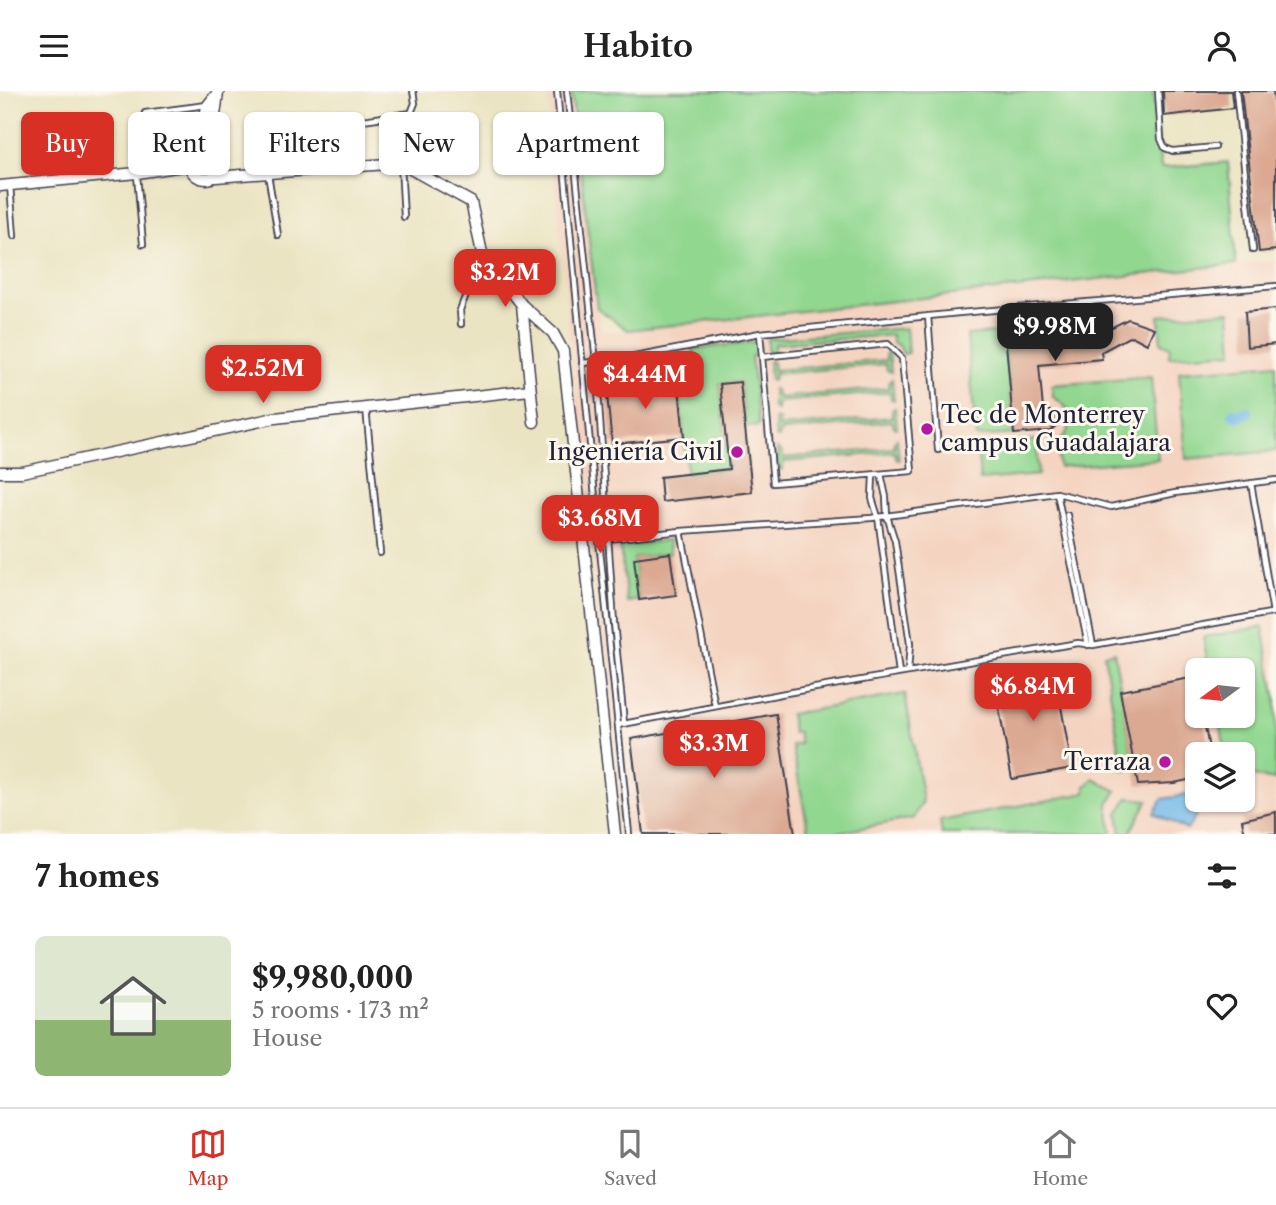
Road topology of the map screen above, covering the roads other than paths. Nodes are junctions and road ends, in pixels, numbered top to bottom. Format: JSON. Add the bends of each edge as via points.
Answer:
{"nodes":[{"id":1,"x":414,"y":91,"type":"edge"},
{"id":2,"x":557,"y":91,"type":"edge"},
{"id":3,"x":567,"y":91,"type":"edge"},
{"id":4,"x":1158,"y":91,"type":"edge"},
{"id":5,"x":1236,"y":91,"type":"edge"},
{"id":6,"x":219,"y":92,"type":"edge"},
{"id":7,"x":213,"y":106,"type":"junction"},
{"id":8,"x":155,"y":112,"type":"edge"},
{"id":9,"x":209,"y":112,"type":"edge"},
{"id":10,"x":213,"y":112,"type":"edge"},
{"id":11,"x":365,"y":120,"type":"edge"},
{"id":12,"x":1215,"y":147,"type":"dead end"},
{"id":13,"x":230,"y":164,"type":"edge"},
{"id":14,"x":128,"y":174,"type":"edge"},
{"id":15,"x":243,"y":174,"type":"joint"},
{"id":16,"x":137,"y":175,"type":"edge"},
{"id":17,"x":194,"y":175,"type":"edge"},
{"id":18,"x":268,"y":175,"type":"edge"},
{"id":19,"x":401,"y":175,"type":"edge"},
{"id":20,"x":422,"y":175,"type":"edge"},
{"id":21,"x":216,"y":177,"type":"joint"},
{"id":22,"x":5,"y":185,"type":"edge"},
{"id":23,"x":404,"y":217,"type":"dead end"},
{"id":24,"x":278,"y":235,"type":"dead end"},
{"id":25,"x":14,"y":236,"type":"dead end"},
{"id":26,"x":143,"y":244,"type":"dead end"},
{"id":27,"x":1253,"y":250,"type":"dead end"},
{"id":28,"x":482,"y":253,"type":"junction"},
{"id":29,"x":1276,"y":286,"type":"edge"},
{"id":30,"x":522,"y":305,"type":"junction"},
{"id":31,"x":928,"y":316,"type":"junction"},
{"id":32,"x":461,"y":324,"type":"dead end"},
{"id":33,"x":760,"y":333,"type":"junction"},
{"id":34,"x":762,"y":357,"type":"junction"},
{"id":35,"x":596,"y":362,"type":"junction"},
{"id":36,"x":582,"y":363,"type":"junction"},
{"id":37,"x":530,"y":390,"type":"junction"},
{"id":38,"x":366,"y":407,"type":"junction"},
{"id":39,"x":534,"y":422,"type":"dead end"},
{"id":40,"x":937,"y":450,"type":"dead end"},
{"id":41,"x":0,"y":472,"type":"edge"},
{"id":42,"x":881,"y":474,"type":"junction"},
{"id":43,"x":873,"y":475,"type":"junction"},
{"id":44,"x":1276,"y":480,"type":"edge"},
{"id":45,"x":1251,"y":483,"type":"junction"},
{"id":46,"x":1057,"y":493,"type":"junction"},
{"id":47,"x":1067,"y":515,"type":"dead end"},
{"id":48,"x":887,"y":516,"type":"junction"},
{"id":49,"x":878,"y":517,"type":"junction"},
{"id":50,"x":681,"y":531,"type":"junction"},
{"id":51,"x":599,"y":540,"type":"junction"},
{"id":52,"x":608,"y":540,"type":"junction"},
{"id":53,"x":380,"y":553,"type":"dead end"},
{"id":54,"x":1274,"y":612,"type":"edge"},
{"id":55,"x":1090,"y":645,"type":"junction"},
{"id":56,"x":908,"y":672,"type":"junction"},
{"id":57,"x":899,"y":673,"type":"junction"},
{"id":58,"x":715,"y":706,"type":"junction"},
{"id":59,"x":624,"y":723,"type":"junction"},
{"id":60,"x":618,"y":725,"type":"junction"},
{"id":61,"x":615,"y":834,"type":"edge"},
{"id":62,"x":629,"y":834,"type":"edge"}],
"edges":[{"from":1,"to":11,"type":"lane","via":[[411,113]]},
{"from":2,"to":36,"type":"lane"},
{"from":3,"to":35,"type":"lane"},
{"from":4,"to":12,"type":"lane","via":[[1165,148]]},
{"from":5,"to":27,"type":"lane"},
{"from":6,"to":7,"type":"street"},
{"from":7,"to":8,"type":"lane"},
{"from":7,"to":9,"type":"street"},
{"from":7,"to":10,"type":"street"},
{"from":13,"to":15,"type":"street"},
{"from":14,"to":22,"type":"street"},
{"from":15,"to":21,"type":"street"},
{"from":16,"to":26,"type":"lane"},
{"from":17,"to":21,"type":"street"},
{"from":18,"to":24,"type":"lane"},
{"from":19,"to":23,"type":"lane"},
{"from":20,"to":28,"type":"street","via":[[471,202]]},
{"from":22,"to":25,"type":"lane"},
{"from":28,"to":30,"type":"street"},
{"from":28,"to":32,"type":"lane","via":[[460,310]]},
{"from":29,"to":31,"type":"lane"},
{"from":30,"to":37,"type":"street"},
{"from":30,"to":61,"type":"street","via":[[553,333],[563,351]]},
{"from":31,"to":33,"type":"lane"},
{"from":31,"to":40,"type":"lane"},
{"from":33,"to":34,"type":"lane"},
{"from":33,"to":35,"type":"lane"},
{"from":34,"to":42,"type":"lane","via":[[888,344],[902,358],[912,471]]},
{"from":34,"to":43,"type":"lane","via":[[774,483]]},
{"from":35,"to":36,"type":"lane"},
{"from":35,"to":52,"type":"lane"},
{"from":36,"to":51,"type":"lane"},
{"from":37,"to":38,"type":"street"},
{"from":37,"to":39,"type":"street"},
{"from":38,"to":41,"type":"street","via":[[275,418],[22,472]]},
{"from":38,"to":53,"type":"lane"},
{"from":42,"to":43,"type":"lane"},
{"from":42,"to":48,"type":"lane"},
{"from":43,"to":49,"type":"lane","via":[[872,498]]},
{"from":44,"to":45,"type":"lane"},
{"from":45,"to":46,"type":"lane","via":[[1177,492],[1111,507]]},
{"from":45,"to":54,"type":"lane"},
{"from":46,"to":48,"type":"lane"},
{"from":46,"to":55,"type":"lane"},
{"from":47,"to":55,"type":"lane"},
{"from":48,"to":49,"type":"lane"},
{"from":48,"to":56,"type":"lane","via":[[910,644]]},
{"from":49,"to":50,"type":"lane"},
{"from":49,"to":57,"type":"lane"},
{"from":50,"to":52,"type":"lane"},
{"from":50,"to":58,"type":"lane"},
{"from":51,"to":52,"type":"lane"},
{"from":51,"to":60,"type":"lane"},
{"from":52,"to":59,"type":"lane"},
{"from":54,"to":55,"type":"lane"},
{"from":55,"to":56,"type":"lane","via":[[1078,643]]},
{"from":56,"to":57,"type":"lane"},
{"from":57,"to":58,"type":"lane"},
{"from":58,"to":59,"type":"lane"},
{"from":59,"to":60,"type":"lane"},
{"from":60,"to":62,"type":"lane"}]}
